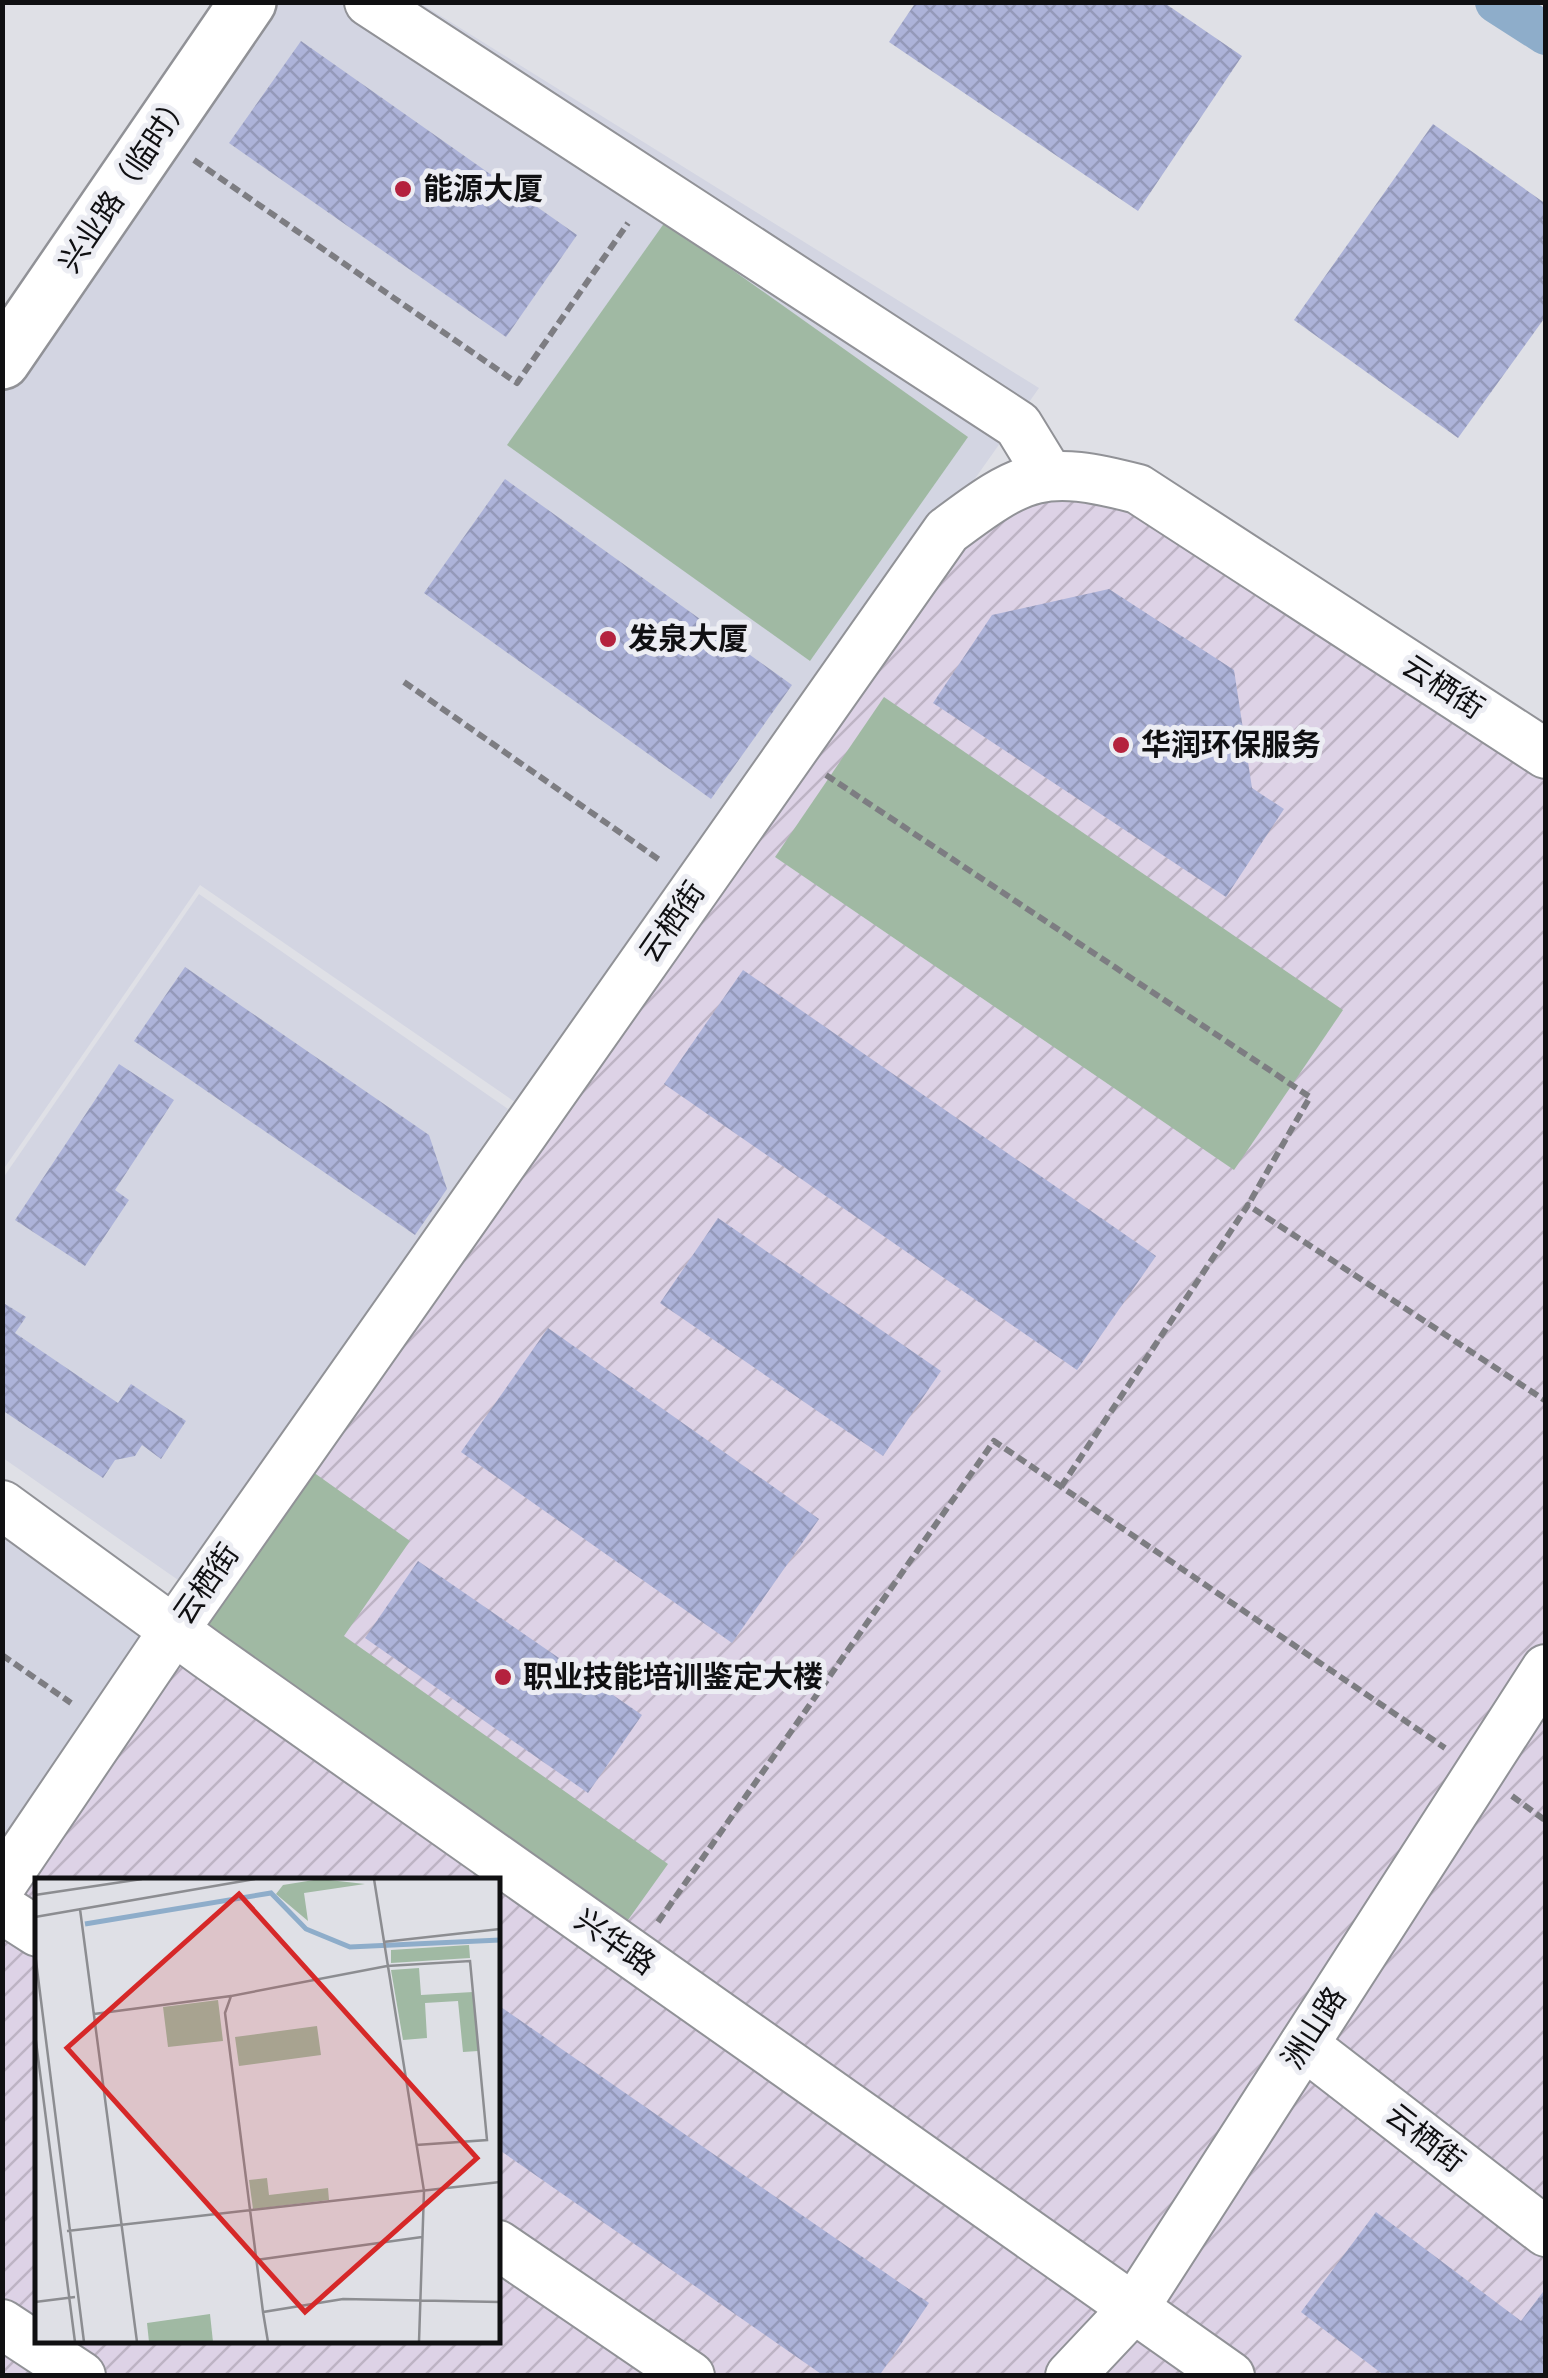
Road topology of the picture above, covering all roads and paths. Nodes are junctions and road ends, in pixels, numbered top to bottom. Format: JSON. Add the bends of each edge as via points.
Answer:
{"nodes":[{"id":1,"x":248,"y":2,"type":"edge"},
{"id":2,"x":369,"y":2,"type":"edge"},
{"id":3,"x":183,"y":153,"type":"dead end"},
{"id":4,"x":652,"y":187,"type":"junction"},
{"id":5,"x":2,"y":361,"type":"edge"},
{"id":6,"x":1048,"y":474,"type":"junction"},
{"id":7,"x":404,"y":682,"type":"dead end"},
{"id":8,"x":792,"y":752,"type":"junction"},
{"id":9,"x":1546,"y":754,"type":"edge"},
{"id":10,"x":698,"y":886,"type":"junction"},
{"id":11,"x":1248,"y":1205,"type":"junction"},
{"id":12,"x":1546,"y":1401,"type":"edge"},
{"id":13,"x":1061,"y":1487,"type":"junction"},
{"id":14,"x":2,"y":1505,"type":"edge"},
{"id":15,"x":174,"y":1630,"type":"junction"},
{"id":16,"x":2,"y":1655,"type":"edge"},
{"id":17,"x":1546,"y":1669,"type":"edge"},
{"id":18,"x":108,"y":1728,"type":"junction"},
{"id":19,"x":1479,"y":1772,"type":"junction"},
{"id":20,"x":2,"y":1884,"type":"edge"},
{"id":21,"x":2,"y":1908,"type":"edge"},
{"id":22,"x":35,"y":1930,"type":"edge"},
{"id":23,"x":635,"y":1956,"type":"junction"},
{"id":24,"x":1304,"y":2045,"type":"junction"},
{"id":25,"x":1546,"y":2232,"type":"edge"},
{"id":26,"x":500,"y":2245,"type":"edge"},
{"id":27,"x":1134,"y":2308,"type":"junction"},
{"id":28,"x":2,"y":2324,"type":"edge"},
{"id":29,"x":81,"y":2376,"type":"edge"},
{"id":30,"x":690,"y":2376,"type":"edge"},
{"id":31,"x":1070,"y":2376,"type":"edge"},
{"id":32,"x":1230,"y":2376,"type":"edge"}],
"edges":[{"from":1,"to":5,"type":"main road","name":"兴业路（临时）"},
{"from":2,"to":4,"type":"street"},
{"from":3,"to":4,"type":"path","via":[[517,384]]},
{"from":4,"to":6,"type":"street","via":[[1018,425]]},
{"from":6,"to":8,"type":"street","name":"云栖街","via":[[1001,490],[947,531]]},
{"from":6,"to":9,"type":"street","name":"云栖街","via":[[1138,490]]},
{"from":7,"to":10,"type":"path"},
{"from":8,"to":10,"type":"street","name":"云栖街"},
{"from":8,"to":11,"type":"path","via":[[1310,1096]]},
{"from":10,"to":15,"type":"street","name":"云栖街"},
{"from":11,"to":12,"type":"path"},
{"from":11,"to":13,"type":"path"},
{"from":13,"to":19,"type":"path"},
{"from":13,"to":23,"type":"path","via":[[994,1441]]},
{"from":14,"to":15,"type":"street","name":"兴华路"},
{"from":15,"to":18,"type":"street","name":"云栖街"},
{"from":15,"to":23,"type":"street","name":"兴华路"},
{"from":16,"to":18,"type":"path"},
{"from":17,"to":19,"type":"street","name":"洲山路"},
{"from":18,"to":20,"type":"street","name":"云栖街"},
{"from":19,"to":24,"type":"street","name":"洲山路"},
{"from":21,"to":22,"type":"street"},
{"from":23,"to":27,"type":"street","name":"兴华路"},
{"from":24,"to":25,"type":"street","name":"云栖街"},
{"from":24,"to":27,"type":"street","name":"洲山路"},
{"from":26,"to":30,"type":"street"},
{"from":27,"to":31,"type":"street","name":"洲山路"},
{"from":27,"to":32,"type":"street","name":"兴华路"},
{"from":28,"to":29,"type":"street"}]}
